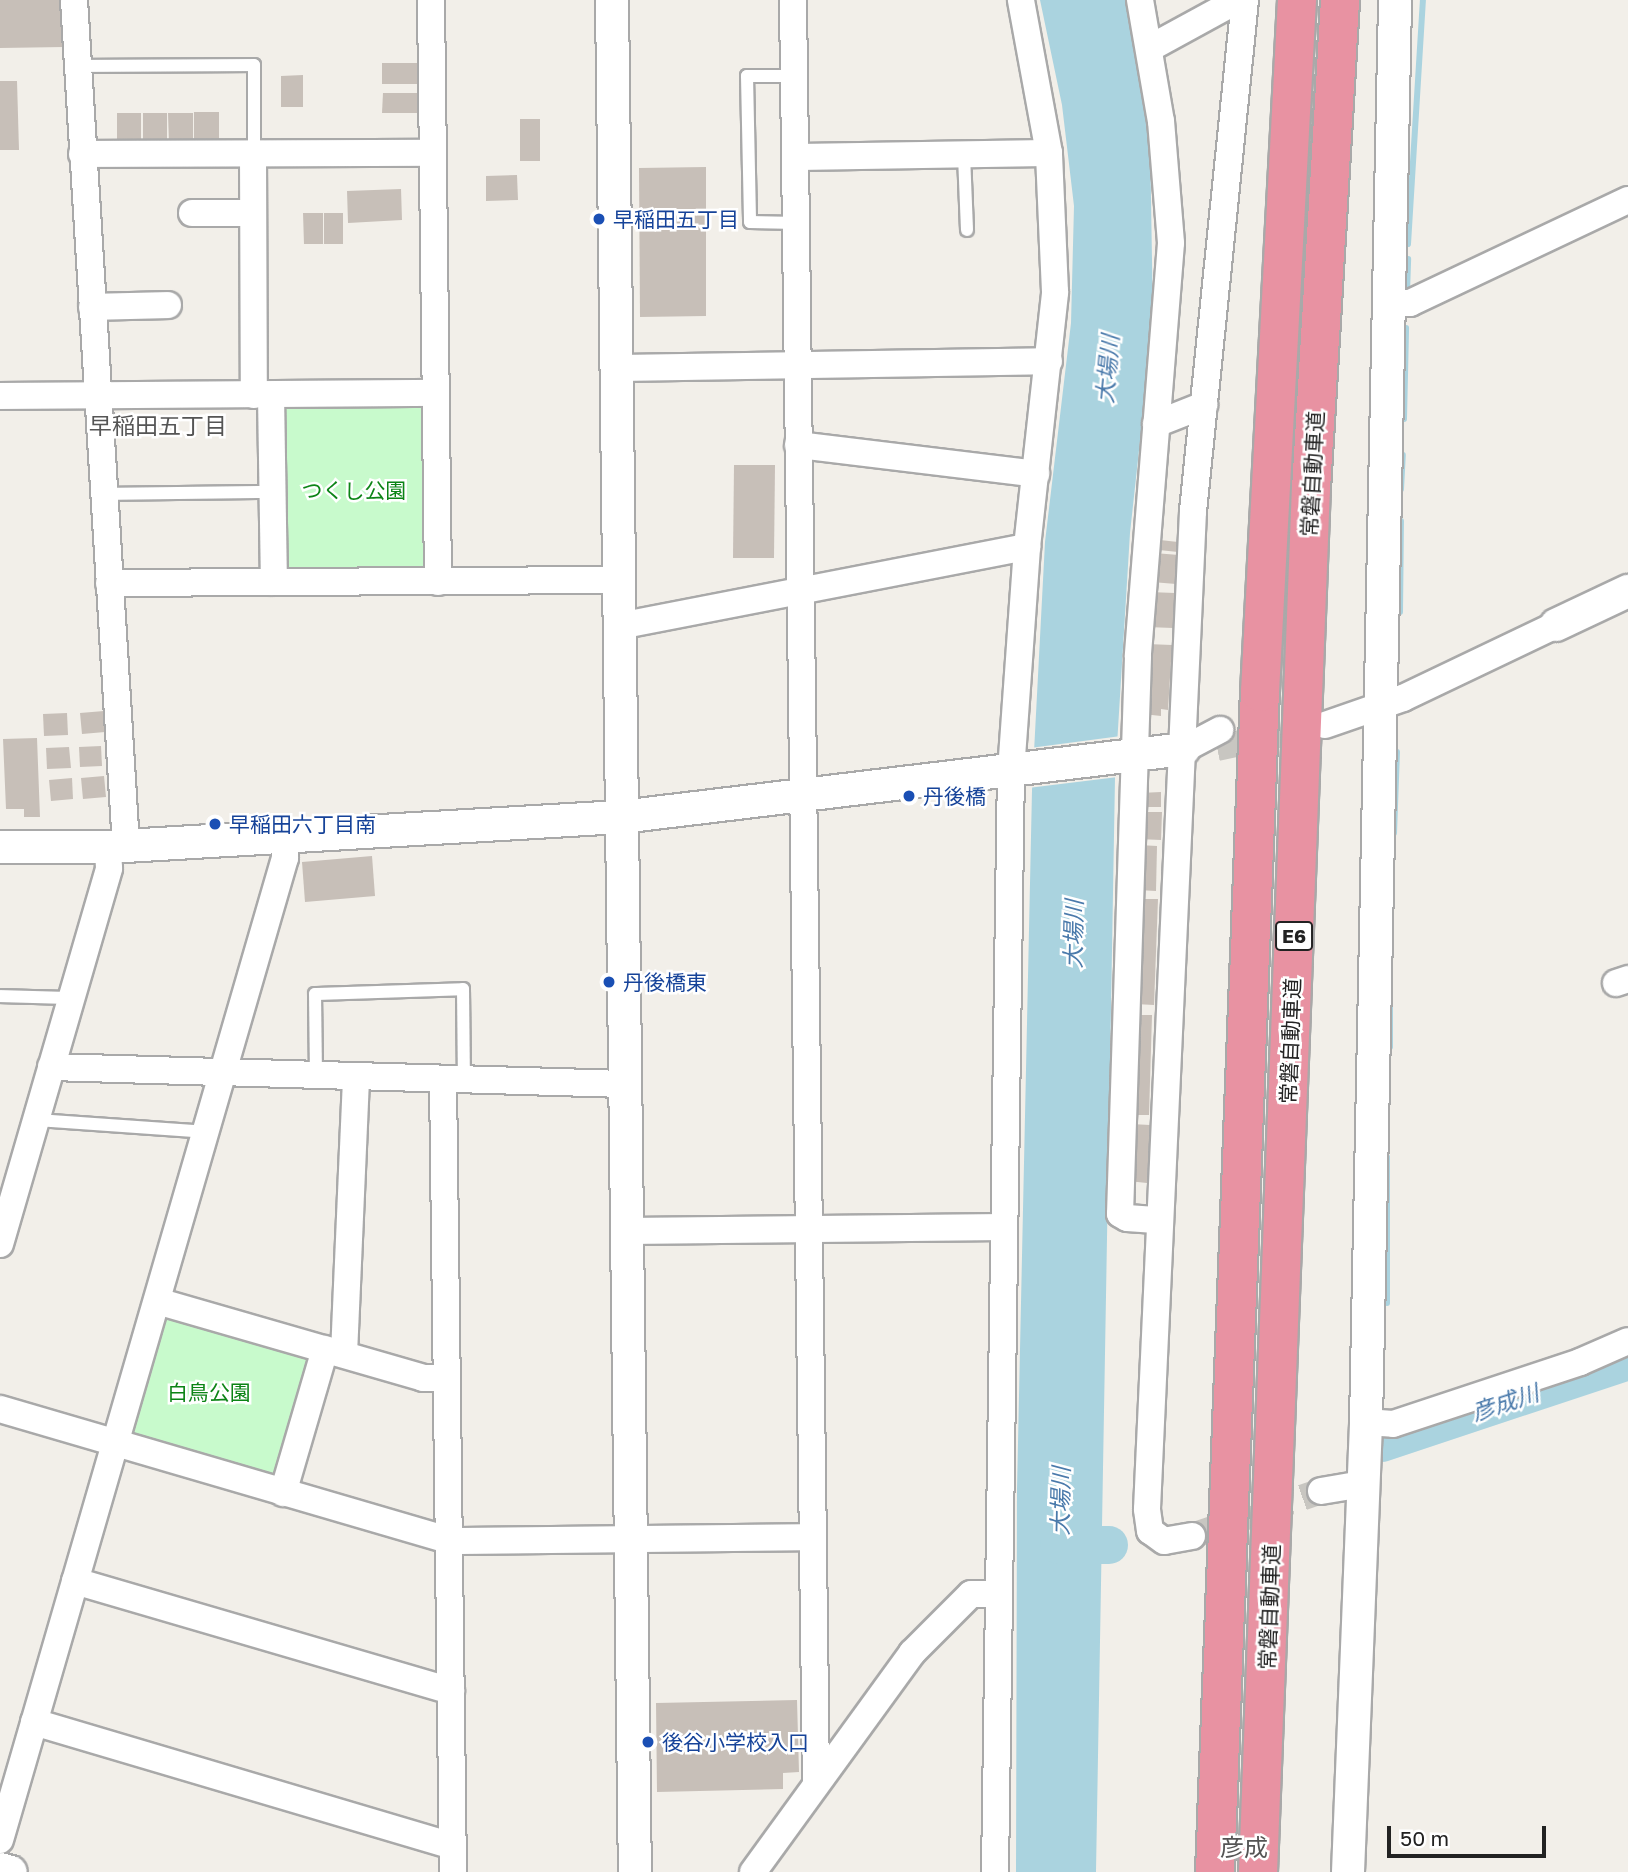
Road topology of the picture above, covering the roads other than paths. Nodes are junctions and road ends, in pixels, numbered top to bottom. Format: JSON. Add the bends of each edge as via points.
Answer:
{"nodes":[{"id":1,"x":74,"y":0,"type":"edge"},
{"id":2,"x":431,"y":0,"type":"edge"},
{"id":3,"x":612,"y":0,"type":"edge"},
{"id":4,"x":793,"y":0,"type":"edge"},
{"id":5,"x":1021,"y":0,"type":"edge"},
{"id":6,"x":1140,"y":0,"type":"edge"},
{"id":7,"x":1238,"y":0,"type":"edge"},
{"id":8,"x":1245,"y":0,"type":"edge"},
{"id":9,"x":1297,"y":0,"type":"edge"},
{"id":10,"x":1340,"y":0,"type":"edge"},
{"id":11,"x":1395,"y":0,"type":"edge"},
{"id":12,"x":1150,"y":48,"type":"junction"},
{"id":13,"x":77,"y":65,"type":"junction"},
{"id":14,"x":794,"y":76,"type":"junction"},
{"id":15,"x":432,"y":152,"type":"junction"},
{"id":16,"x":253,"y":153,"type":"junction"},
{"id":17,"x":1049,"y":153,"type":"junction"},
{"id":18,"x":82,"y":154,"type":"junction"},
{"id":19,"x":964,"y":155,"type":"junction"},
{"id":20,"x":796,"y":157,"type":"junction"},
{"id":21,"x":1628,"y":200,"type":"edge"},
{"id":22,"x":192,"y":213,"type":"dead end"},
{"id":23,"x":253,"y":213,"type":"junction"},
{"id":24,"x":797,"y":223,"type":"junction"},
{"id":25,"x":967,"y":230,"type":"dead end"},
{"id":26,"x":1388,"y":303,"type":"junction"},
{"id":27,"x":168,"y":305,"type":"dead end"},
{"id":28,"x":92,"y":307,"type":"junction"},
{"id":29,"x":1049,"y":361,"type":"junction"},
{"id":30,"x":798,"y":365,"type":"junction"},
{"id":31,"x":617,"y":368,"type":"junction"},
{"id":32,"x":435,"y":393,"type":"junction"},
{"id":33,"x":262,"y":395,"type":"junction"},
{"id":34,"x":0,"y":396,"type":"edge"},
{"id":35,"x":97,"y":396,"type":"junction"},
{"id":36,"x":1204,"y":405,"type":"junction"},
{"id":37,"x":1156,"y":425,"type":"junction"},
{"id":38,"x":798,"y":445,"type":"junction"},
{"id":39,"x":1036,"y":474,"type":"junction"},
{"id":40,"x":272,"y":492,"type":"junction"},
{"id":41,"x":104,"y":494,"type":"junction"},
{"id":42,"x":1027,"y":547,"type":"junction"},
{"id":43,"x":618,"y":580,"type":"junction"},
{"id":44,"x":274,"y":582,"type":"junction"},
{"id":45,"x":438,"y":582,"type":"junction"},
{"id":46,"x":109,"y":583,"type":"junction"},
{"id":47,"x":800,"y":591,"type":"junction"},
{"id":48,"x":1628,"y":591,"type":"edge"},
{"id":49,"x":1556,"y":625,"type":"joint"},
{"id":50,"x":619,"y":626,"type":"junction"},
{"id":51,"x":1379,"y":705,"type":"junction"},
{"id":52,"x":1326,"y":716,"type":"tunnel mouth"},
{"id":53,"x":1218,"y":739,"type":"tunnel mouth"},
{"id":54,"x":1184,"y":749,"type":"junction"},
{"id":55,"x":1129,"y":756,"type":"junction"},
{"id":56,"x":1016,"y":771,"type":"junction"},
{"id":57,"x":804,"y":795,"type":"junction"},
{"id":58,"x":621,"y":817,"type":"junction"},
{"id":59,"x":285,"y":836,"type":"junction"},
{"id":60,"x":117,"y":847,"type":"junction"},
{"id":61,"x":0,"y":848,"type":"edge"},
{"id":62,"x":0,"y":996,"type":"edge"},
{"id":63,"x":71,"y":998,"type":"junction"},
{"id":64,"x":51,"y":1067,"type":"junction"},
{"id":65,"x":223,"y":1073,"type":"junction"},
{"id":66,"x":316,"y":1075,"type":"junction"},
{"id":67,"x":356,"y":1077,"type":"junction"},
{"id":68,"x":454,"y":1079,"type":"junction"},
{"id":69,"x":625,"y":1084,"type":"junction"},
{"id":70,"x":36,"y":1119,"type":"junction"},
{"id":71,"x":206,"y":1132,"type":"junction"},
{"id":72,"x":1158,"y":1220,"type":"junction"},
{"id":73,"x":1004,"y":1227,"type":"junction"},
{"id":74,"x":808,"y":1230,"type":"junction"},
{"id":75,"x":627,"y":1231,"type":"junction"},
{"id":76,"x":0,"y":1244,"type":"edge"},
{"id":77,"x":157,"y":1301,"type":"junction"},
{"id":78,"x":1628,"y":1341,"type":"edge"},
{"id":79,"x":334,"y":1352,"type":"junction"},
{"id":80,"x":446,"y":1378,"type":"junction"},
{"id":81,"x":0,"y":1409,"type":"edge"},
{"id":82,"x":1366,"y":1422,"type":"junction"},
{"id":83,"x":115,"y":1445,"type":"junction"},
{"id":84,"x":1363,"y":1484,"type":"junction"},
{"id":85,"x":1321,"y":1490,"type":"tunnel mouth"},
{"id":86,"x":283,"y":1493,"type":"junction"},
{"id":87,"x":1192,"y":1536,"type":"tunnel mouth"},
{"id":88,"x":811,"y":1537,"type":"junction"},
{"id":89,"x":631,"y":1540,"type":"junction"},
{"id":90,"x":450,"y":1541,"type":"junction"},
{"id":91,"x":75,"y":1581,"type":"junction"},
{"id":92,"x":999,"y":1594,"type":"junction"},
{"id":93,"x":451,"y":1692,"type":"junction"},
{"id":94,"x":34,"y":1723,"type":"junction"},
{"id":95,"x":816,"y":1783,"type":"junction"},
{"id":96,"x":0,"y":1840,"type":"edge"},
{"id":97,"x":453,"y":1859,"type":"edge"},
{"id":98,"x":0,"y":1869,"type":"edge"},
{"id":99,"x":11,"y":1872,"type":"edge"},
{"id":100,"x":635,"y":1872,"type":"edge"},
{"id":101,"x":753,"y":1872,"type":"edge"},
{"id":102,"x":995,"y":1872,"type":"edge"},
{"id":103,"x":1215,"y":1872,"type":"edge"},
{"id":104,"x":1258,"y":1872,"type":"edge"},
{"id":105,"x":1348,"y":1872,"type":"edge"}],
"edges":[{"from":1,"to":13,"type":"street"},
{"from":2,"to":15,"type":"street"},
{"from":3,"to":31,"type":"street"},
{"from":4,"to":14,"type":"street"},
{"from":5,"to":17,"type":"street"},
{"from":6,"to":12,"type":"street"},
{"from":7,"to":12,"type":"street"},
{"from":8,"to":36,"type":"street"},
{"from":9,"to":103,"type":"highway","name":"常磐自動車道","number":"E6","via":[[1261,678]]},
{"from":10,"to":104,"type":"highway","name":"常磐自動車道","number":"E6","via":[[1311,489]]},
{"from":11,"to":26,"type":"street"},
{"from":12,"to":37,"type":"street","via":[[1171,243],[1166,353]]},
{"from":13,"to":16,"type":"lane","via":[[254,65]]},
{"from":13,"to":18,"type":"street"},
{"from":14,"to":20,"type":"street"},
{"from":14,"to":24,"type":"lane","via":[[747,76],[750,222]]},
{"from":15,"to":16,"type":"street"},
{"from":15,"to":32,"type":"street"},
{"from":16,"to":18,"type":"street"},
{"from":16,"to":23,"type":"street"},
{"from":17,"to":19,"type":"street"},
{"from":17,"to":29,"type":"street","via":[[1055,292]]},
{"from":18,"to":28,"type":"street"},
{"from":19,"to":20,"type":"street"},
{"from":19,"to":25,"type":"lane"},
{"from":20,"to":24,"type":"street"},
{"from":21,"to":26,"type":"street","via":[[1410,303]]},
{"from":22,"to":23,"type":"street"},
{"from":23,"to":33,"type":"street"},
{"from":24,"to":30,"type":"street"},
{"from":26,"to":51,"type":"street"},
{"from":27,"to":28,"type":"street"},
{"from":28,"to":35,"type":"street"},
{"from":29,"to":30,"type":"street"},
{"from":29,"to":39,"type":"street"},
{"from":30,"to":31,"type":"street"},
{"from":30,"to":38,"type":"street"},
{"from":31,"to":43,"type":"street"},
{"from":32,"to":33,"type":"street"},
{"from":32,"to":45,"type":"street"},
{"from":33,"to":35,"type":"street"},
{"from":33,"to":40,"type":"street"},
{"from":34,"to":35,"type":"street"},
{"from":35,"to":41,"type":"street"},
{"from":36,"to":37,"type":"street"},
{"from":36,"to":54,"type":"street","via":[[1193,511]]},
{"from":37,"to":55,"type":"street"},
{"from":38,"to":39,"type":"street"},
{"from":38,"to":47,"type":"street"},
{"from":39,"to":42,"type":"street"},
{"from":40,"to":41,"type":"lane"},
{"from":40,"to":44,"type":"street"},
{"from":41,"to":46,"type":"street"},
{"from":42,"to":47,"type":"street"},
{"from":42,"to":56,"type":"street"},
{"from":43,"to":45,"type":"street"},
{"from":43,"to":50,"type":"street"},
{"from":44,"to":45,"type":"street"},
{"from":44,"to":46,"type":"street"},
{"from":46,"to":60,"type":"street"},
{"from":47,"to":50,"type":"street"},
{"from":47,"to":57,"type":"street"},
{"from":48,"to":49,"type":"street"},
{"from":49,"to":51,"type":"street","via":[[1488,661]]},
{"from":50,"to":58,"type":"street"},
{"from":51,"to":52,"type":"street"},
{"from":51,"to":82,"type":"street"},
{"from":53,"to":54,"type":"street"},
{"from":54,"to":55,"type":"street"},
{"from":54,"to":72,"type":"street"},
{"from":55,"to":56,"type":"street"},
{"from":55,"to":72,"type":"street","via":[[1120,1213],[1127,1218]]},
{"from":56,"to":57,"type":"street"},
{"from":56,"to":73,"type":"street"},
{"from":57,"to":58,"type":"street"},
{"from":57,"to":74,"type":"street"},
{"from":58,"to":59,"type":"street"},
{"from":58,"to":69,"type":"street"},
{"from":59,"to":60,"type":"street"},
{"from":59,"to":65,"type":"street","via":[[285,858]]},
{"from":60,"to":61,"type":"street"},
{"from":60,"to":63,"type":"street"},
{"from":62,"to":63,"type":"lane"},
{"from":63,"to":64,"type":"street"},
{"from":64,"to":65,"type":"street"},
{"from":64,"to":70,"type":"street"},
{"from":65,"to":66,"type":"street"},
{"from":65,"to":71,"type":"street"},
{"from":66,"to":67,"type":"street"},
{"from":66,"to":68,"type":"lane","via":[[315,994],[463,989]]},
{"from":67,"to":68,"type":"street"},
{"from":67,"to":79,"type":"street"},
{"from":68,"to":69,"type":"street"},
{"from":68,"to":80,"type":"street"},
{"from":69,"to":75,"type":"street"},
{"from":70,"to":71,"type":"lane"},
{"from":70,"to":76,"type":"street"},
{"from":71,"to":77,"type":"street"},
{"from":72,"to":87,"type":"street","via":[[1147,1509],[1150,1531],[1164,1541]]},
{"from":73,"to":74,"type":"street"},
{"from":73,"to":92,"type":"street"},
{"from":74,"to":75,"type":"street"},
{"from":74,"to":88,"type":"street"},
{"from":75,"to":89,"type":"street"},
{"from":77,"to":79,"type":"street"},
{"from":77,"to":83,"type":"street"},
{"from":78,"to":82,"type":"street","via":[[1580,1362],[1393,1424]]},
{"from":79,"to":80,"type":"street","via":[[423,1378]]},
{"from":79,"to":86,"type":"street"},
{"from":80,"to":90,"type":"street"},
{"from":81,"to":83,"type":"street"},
{"from":82,"to":84,"type":"street"},
{"from":83,"to":86,"type":"street"},
{"from":83,"to":91,"type":"street"},
{"from":84,"to":85,"type":"street"},
{"from":84,"to":105,"type":"street"},
{"from":86,"to":90,"type":"street"},
{"from":88,"to":89,"type":"street"},
{"from":88,"to":95,"type":"street"},
{"from":89,"to":90,"type":"street"},
{"from":89,"to":100,"type":"street"},
{"from":90,"to":93,"type":"street"},
{"from":91,"to":93,"type":"street"},
{"from":91,"to":94,"type":"street"},
{"from":92,"to":95,"type":"street","via":[[971,1594],[912,1653]]},
{"from":92,"to":102,"type":"street"},
{"from":93,"to":97,"type":"street"},
{"from":94,"to":96,"type":"street"},
{"from":94,"to":97,"type":"street"},
{"from":95,"to":101,"type":"street"},
{"from":98,"to":99,"type":"street"}]}
